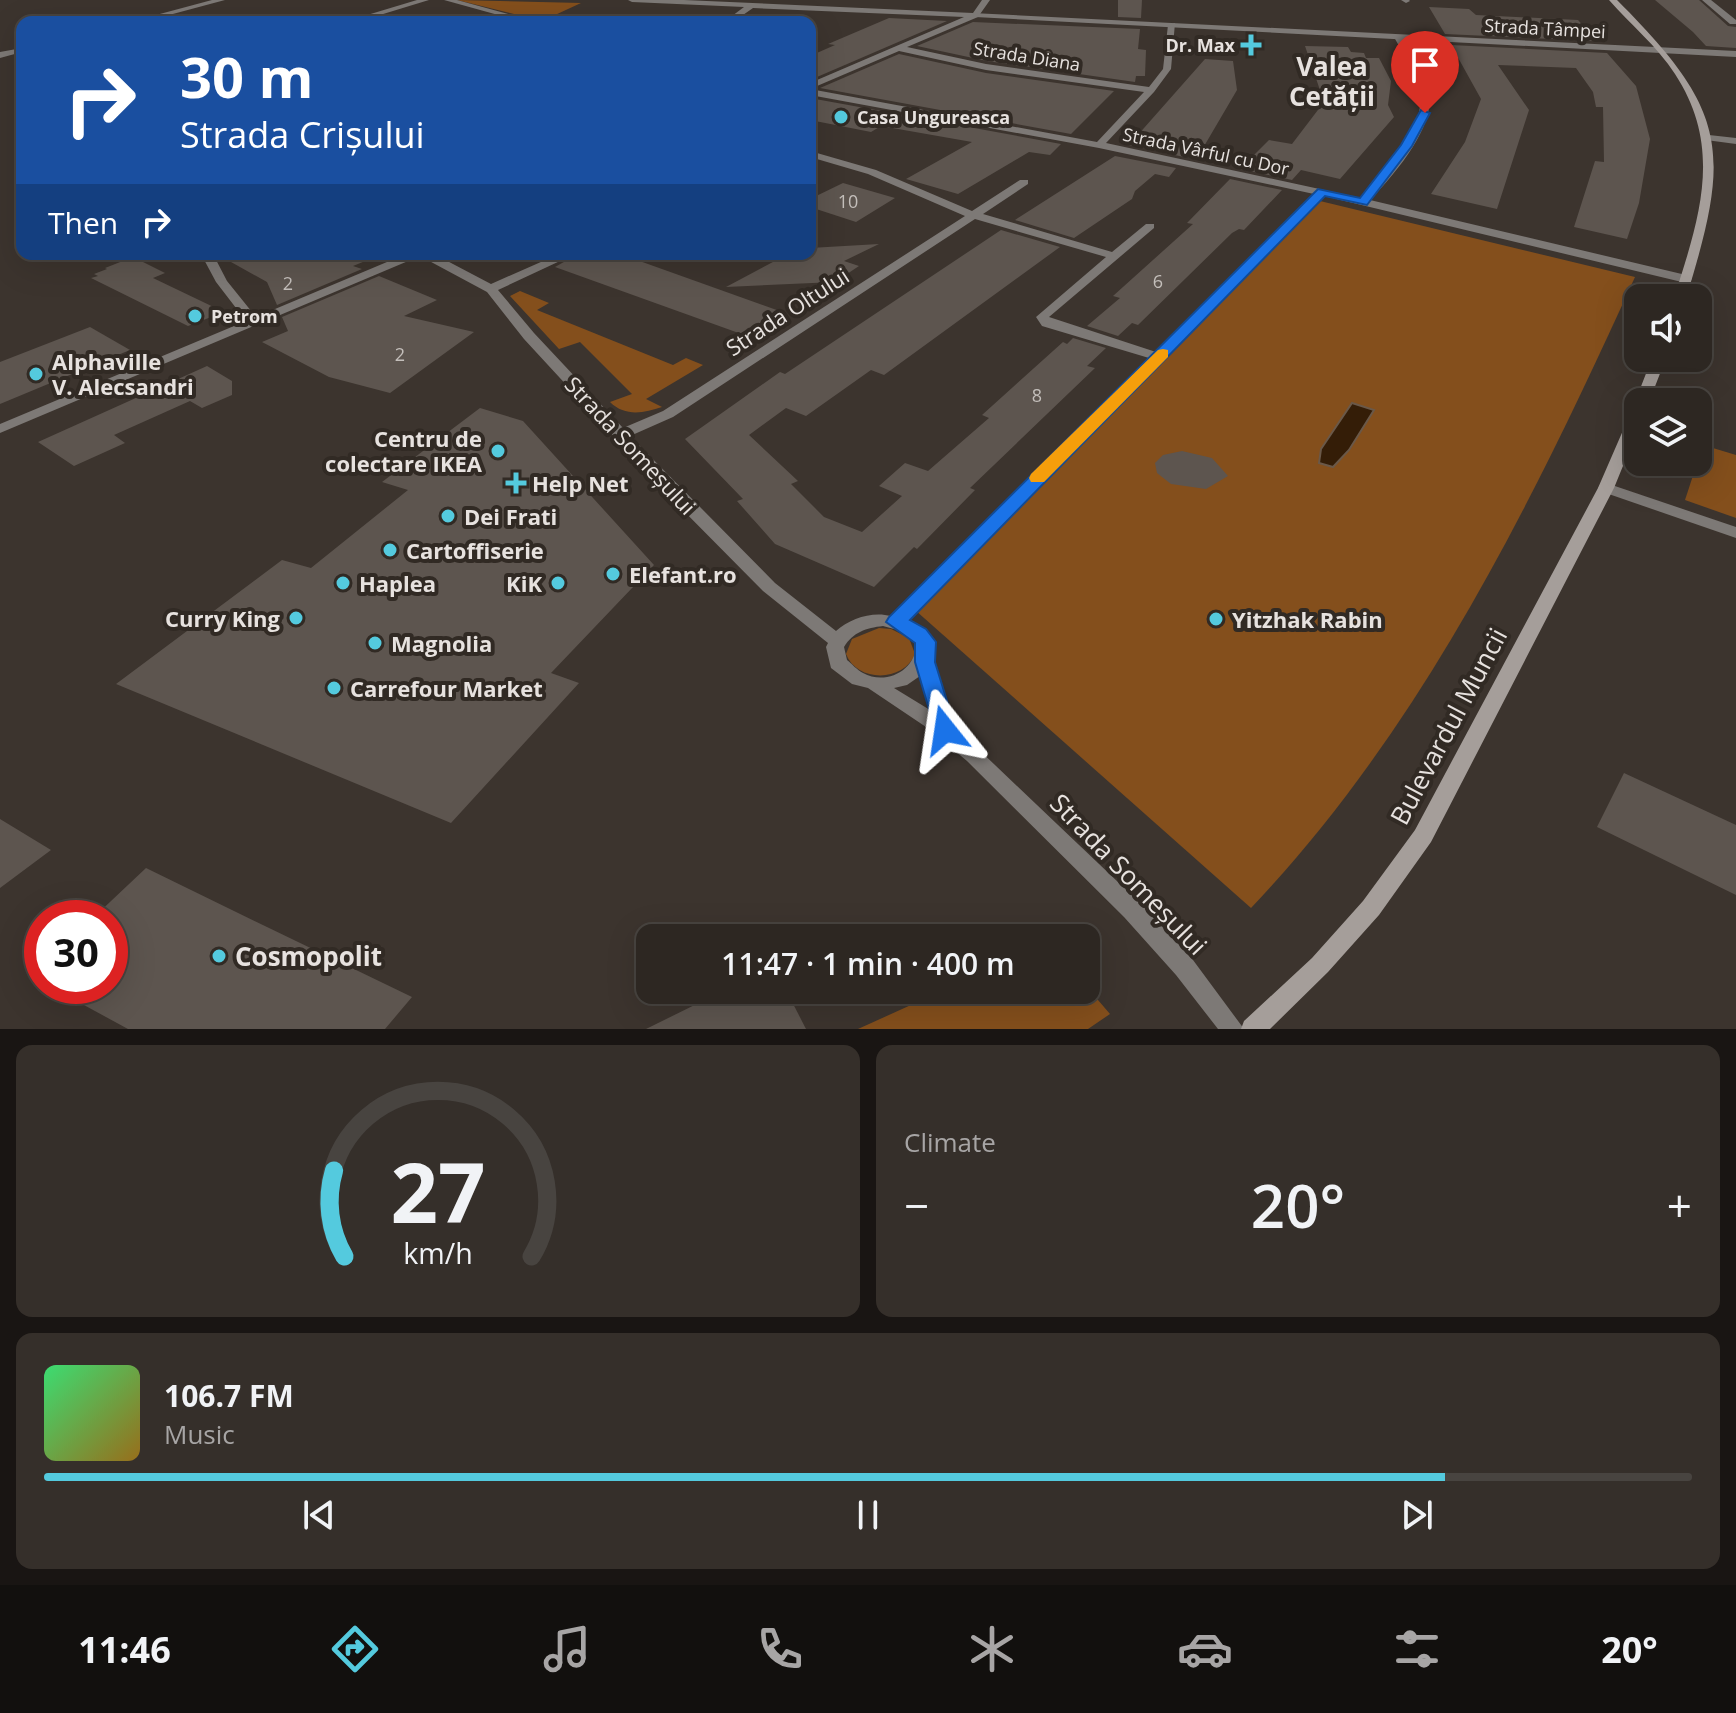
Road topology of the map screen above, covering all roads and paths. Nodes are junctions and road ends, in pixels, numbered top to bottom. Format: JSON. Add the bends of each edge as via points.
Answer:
{"nodes":[{"id":1,"x":221,"y":0,"type":"edge"},
{"id":2,"x":425,"y":0,"type":"edge"},
{"id":3,"x":448,"y":0,"type":"edge"},
{"id":4,"x":632,"y":0,"type":"edge"},
{"id":5,"x":986,"y":0,"type":"edge"},
{"id":6,"x":1613,"y":0,"type":"edge"},
{"id":7,"x":1706,"y":0,"type":"edge"},
{"id":8,"x":750,"y":6,"type":"junction"},
{"id":9,"x":975,"y":15,"type":"junction"},
{"id":10,"x":158,"y":16,"type":"edge"},
{"id":11,"x":369,"y":16,"type":"edge"},
{"id":12,"x":510,"y":16,"type":"edge"},
{"id":13,"x":736,"y":16,"type":"edge"},
{"id":14,"x":1733,"y":22,"type":"dead end"},
{"id":15,"x":1172,"y":25,"type":"junction"},
{"id":16,"x":1398,"y":37,"type":"junction"},
{"id":17,"x":898,"y":48,"type":"junction"},
{"id":18,"x":1664,"y":50,"type":"junction"},
{"id":19,"x":1736,"y":54,"type":"edge"},
{"id":20,"x":816,"y":86,"type":"edge"},
{"id":21,"x":816,"y":90,"type":"edge"},
{"id":22,"x":1151,"y":90,"type":"junction"},
{"id":23,"x":1709,"y":138,"type":"junction"},
{"id":24,"x":1736,"y":141,"type":"edge"},
{"id":25,"x":1099,"y":145,"type":"junction"},
{"id":26,"x":816,"y":156,"type":"edge"},
{"id":27,"x":1024,"y":182,"type":"dead end"},
{"id":28,"x":1322,"y":192,"type":"junction"},
{"id":29,"x":1363,"y":202,"type":"junction"},
{"id":30,"x":974,"y":215,"type":"junction"},
{"id":31,"x":1150,"y":226,"type":"dead end"},
{"id":32,"x":1114,"y":256,"type":"junction"},
{"id":33,"x":210,"y":260,"type":"edge"},
{"id":34,"x":402,"y":260,"type":"edge"},
{"id":35,"x":436,"y":260,"type":"edge"},
{"id":36,"x":556,"y":260,"type":"edge"},
{"id":37,"x":1686,"y":279,"type":"junction"},
{"id":38,"x":1684,"y":284,"type":"edge"},
{"id":39,"x":491,"y":289,"type":"junction"},
{"id":40,"x":255,"y":323,"type":"junction"},
{"id":41,"x":1159,"y":357,"type":"junction"},
{"id":42,"x":0,"y":429,"type":"edge"},
{"id":43,"x":619,"y":435,"type":"junction"},
{"id":44,"x":1624,"y":445,"type":"edge"},
{"id":45,"x":1606,"y":488,"type":"junction"},
{"id":46,"x":1736,"y":533,"type":"edge"},
{"id":47,"x":896,"y":622,"type":"junction"},
{"id":48,"x":838,"y":641,"type":"junction"},
{"id":49,"x":925,"y":662,"type":"junction"},
{"id":50,"x":874,"y":683,"type":"junction"},
{"id":51,"x":945,"y":730,"type":"junction"},
{"id":52,"x":1232,"y":1029,"type":"edge"},
{"id":53,"x":1253,"y":1029,"type":"edge"}],
"edges":[{"from":1,"to":10,"type":"street"},
{"from":2,"to":11,"type":"street"},
{"from":3,"to":12,"type":"street"},
{"from":4,"to":8,"type":"street","name":"Strada Tâmpei"},
{"from":5,"to":9,"type":"street"},
{"from":6,"to":18,"type":"main road"},
{"from":7,"to":14,"type":"street"},
{"from":8,"to":9,"type":"street","name":"Strada Tâmpei"},
{"from":8,"to":13,"type":"street"},
{"from":9,"to":15,"type":"street","name":"Strada Tâmpei"},
{"from":9,"to":17,"type":"street"},
{"from":15,"to":16,"type":"street","name":"Strada Tâmpei"},
{"from":15,"to":22,"type":"street","via":[[1167,69]]},
{"from":16,"to":18,"type":"street","name":"Strada Tâmpei"},
{"from":16,"to":29,"type":"street","via":[[1425,94],[1425,113]]},
{"from":17,"to":20,"type":"street"},
{"from":17,"to":22,"type":"street","name":"Strada Diana","via":[[986,67]]},
{"from":18,"to":19,"type":"street","name":"Strada Tâmpei"},
{"from":18,"to":23,"type":"main road","via":[[1692,91]]},
{"from":21,"to":25,"type":"street","name":"Strada Vârful cu Dor"},
{"from":22,"to":25,"type":"street"},
{"from":23,"to":24,"type":"street"},
{"from":23,"to":37,"type":"main road","via":[[1712,160],[1706,199]]},
{"from":25,"to":28,"type":"street","name":"Strada Vârful cu Dor"},
{"from":26,"to":30,"type":"street","via":[[872,172]]},
{"from":27,"to":30,"type":"street","name":"Strada Oltului"},
{"from":28,"to":29,"type":"street","name":"Strada Vârful cu Dor"},
{"from":28,"to":41,"type":"street"},
{"from":29,"to":37,"type":"street","name":"Strada Vârful cu Dor"},
{"from":30,"to":32,"type":"street"},
{"from":30,"to":43,"type":"street","name":"Strada Oltului","via":[[668,414]]},
{"from":31,"to":32,"type":"street"},
{"from":32,"to":41,"type":"street","via":[[1042,319]]},
{"from":33,"to":40,"type":"street"},
{"from":34,"to":40,"type":"street"},
{"from":35,"to":39,"type":"street","name":"Strada Someșului"},
{"from":36,"to":39,"type":"street"},
{"from":37,"to":38,"type":"main road"},
{"from":39,"to":43,"type":"street","name":"Strada Someșului"},
{"from":40,"to":42,"type":"street"},
{"from":41,"to":47,"type":"street"},
{"from":43,"to":48,"type":"street","name":"Strada Someșului","via":[[769,587]]},
{"from":44,"to":45,"type":"main road","name":"Bulevardul Muncii"},
{"from":45,"to":46,"type":"street"},
{"from":45,"to":53,"type":"main road","name":"Bulevardul Muncii","via":[[1423,836],[1371,908]]},
{"from":47,"to":48,"type":"street","via":[[868,621]]},
{"from":47,"to":49,"type":"street","via":[[919,633],[925,642]]},
{"from":48,"to":50,"type":"street","name":"Strada Someșului","via":[[835,655],[844,670]]},
{"from":49,"to":50,"type":"street","via":[[908,678]]},
{"from":49,"to":51,"type":"street"},
{"from":50,"to":51,"type":"street","name":"Strada Someșului"},
{"from":51,"to":52,"type":"street","name":"Strada Someșului","via":[[1156,938]]}]}
